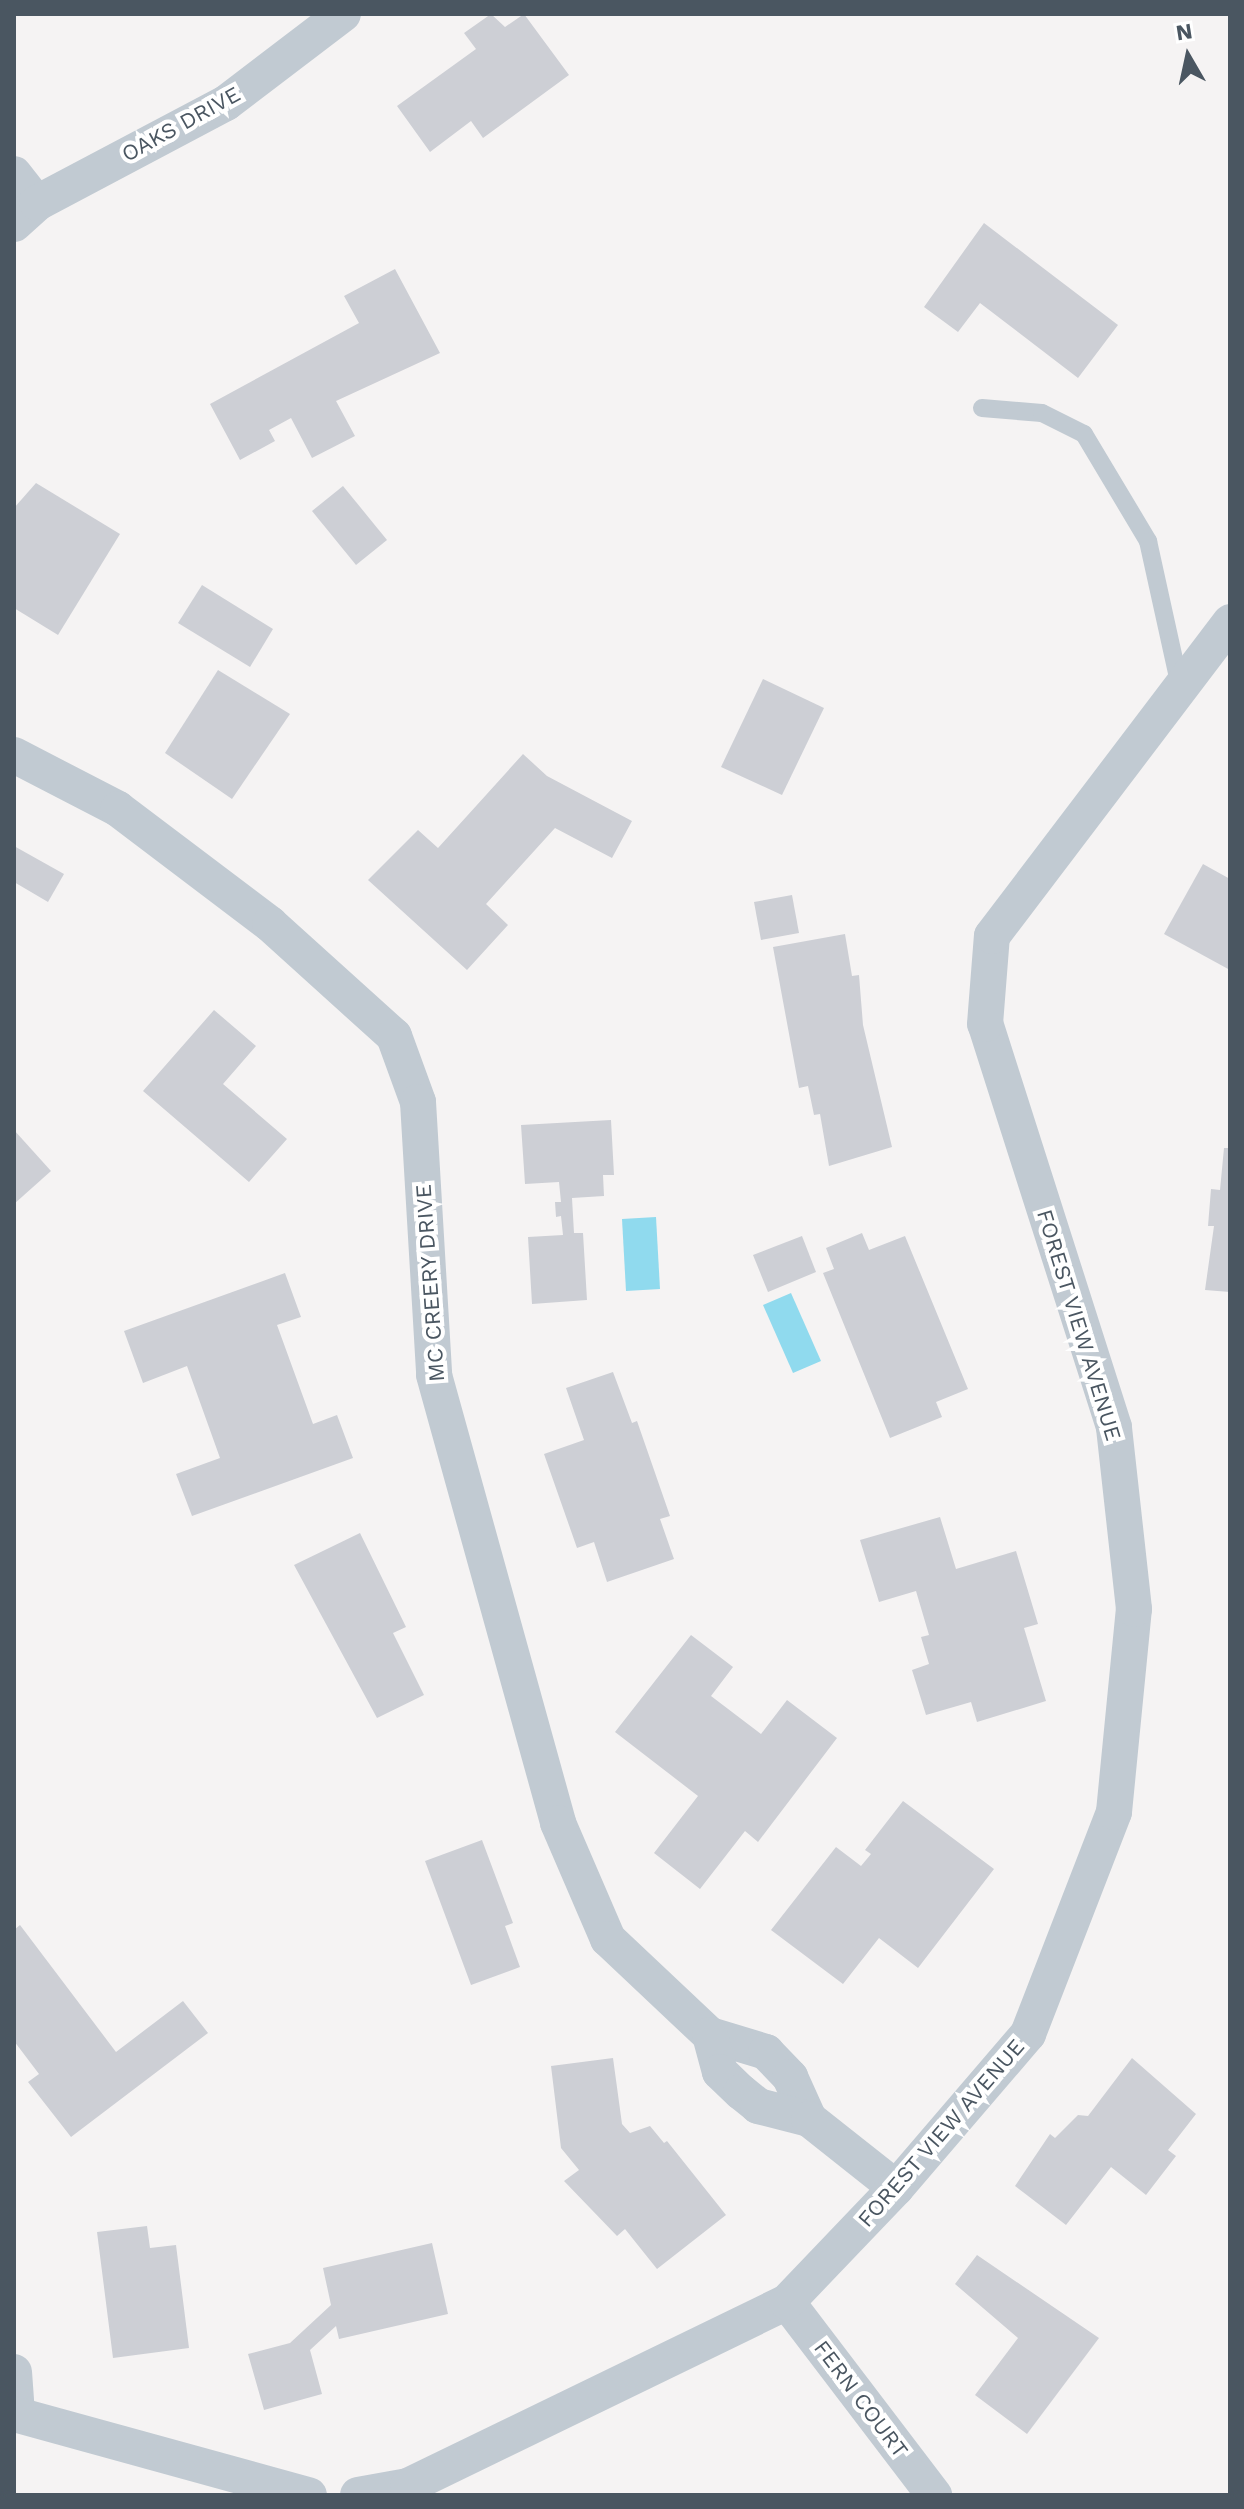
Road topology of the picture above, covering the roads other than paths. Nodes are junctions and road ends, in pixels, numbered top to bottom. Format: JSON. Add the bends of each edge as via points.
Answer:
{"nodes":[{"id":1,"x":343,"y":14,"type":"edge"},
{"id":2,"x":14,"y":174,"type":"edge"},
{"id":3,"x":26,"y":214,"type":"edge"},
{"id":4,"x":982,"y":408,"type":"dead end"},
{"id":5,"x":1230,"y":622,"type":"edge"},
{"id":6,"x":1181,"y":687,"type":"junction"},
{"id":7,"x":14,"y":755,"type":"edge"},
{"id":8,"x":896,"y":2188,"type":"junction"},
{"id":9,"x":787,"y":2302,"type":"junction"},
{"id":10,"x":14,"y":2372,"type":"edge"},
{"id":11,"x":16,"y":2414,"type":"edge"},
{"id":12,"x":309,"y":2495,"type":"edge"},
{"id":13,"x":358,"y":2495,"type":"edge"},
{"id":14,"x":934,"y":2495,"type":"edge"}],
"edges":[{"from":1,"to":3,"type":"street","name":"OAKS DRIVE","via":[[226,103]]},
{"from":2,"to":3,"type":"street"},
{"from":4,"to":6,"type":"lane","via":[[1042,413],[1084,434],[1148,541]]},
{"from":5,"to":6,"type":"street","name":"FOREST VIEW AVENUE"},
{"from":6,"to":8,"type":"street","name":"FOREST VIEW AVENUE","via":[[992,936],[985,1024],[1114,1427],[1134,1609],[1114,1812],[1028,2034]]},
{"from":7,"to":8,"type":"street","name":"MC CREERY DRIVE","via":[[118,809],[270,924],[394,1036],[418,1102],[434,1375],[558,1823],[608,1939],[710,2035],[720,2072],[741,2092],[758,2106],[809,2119]]},
{"from":8,"to":9,"type":"street","name":"FOREST VIEW AVENUE"},
{"from":9,"to":13,"type":"street","name":"FOREST VIEW AVENUE","via":[[408,2486]]},
{"from":9,"to":14,"type":"street","name":"FERN COURT"},
{"from":10,"to":11,"type":"street"},
{"from":11,"to":12,"type":"street"}]}
